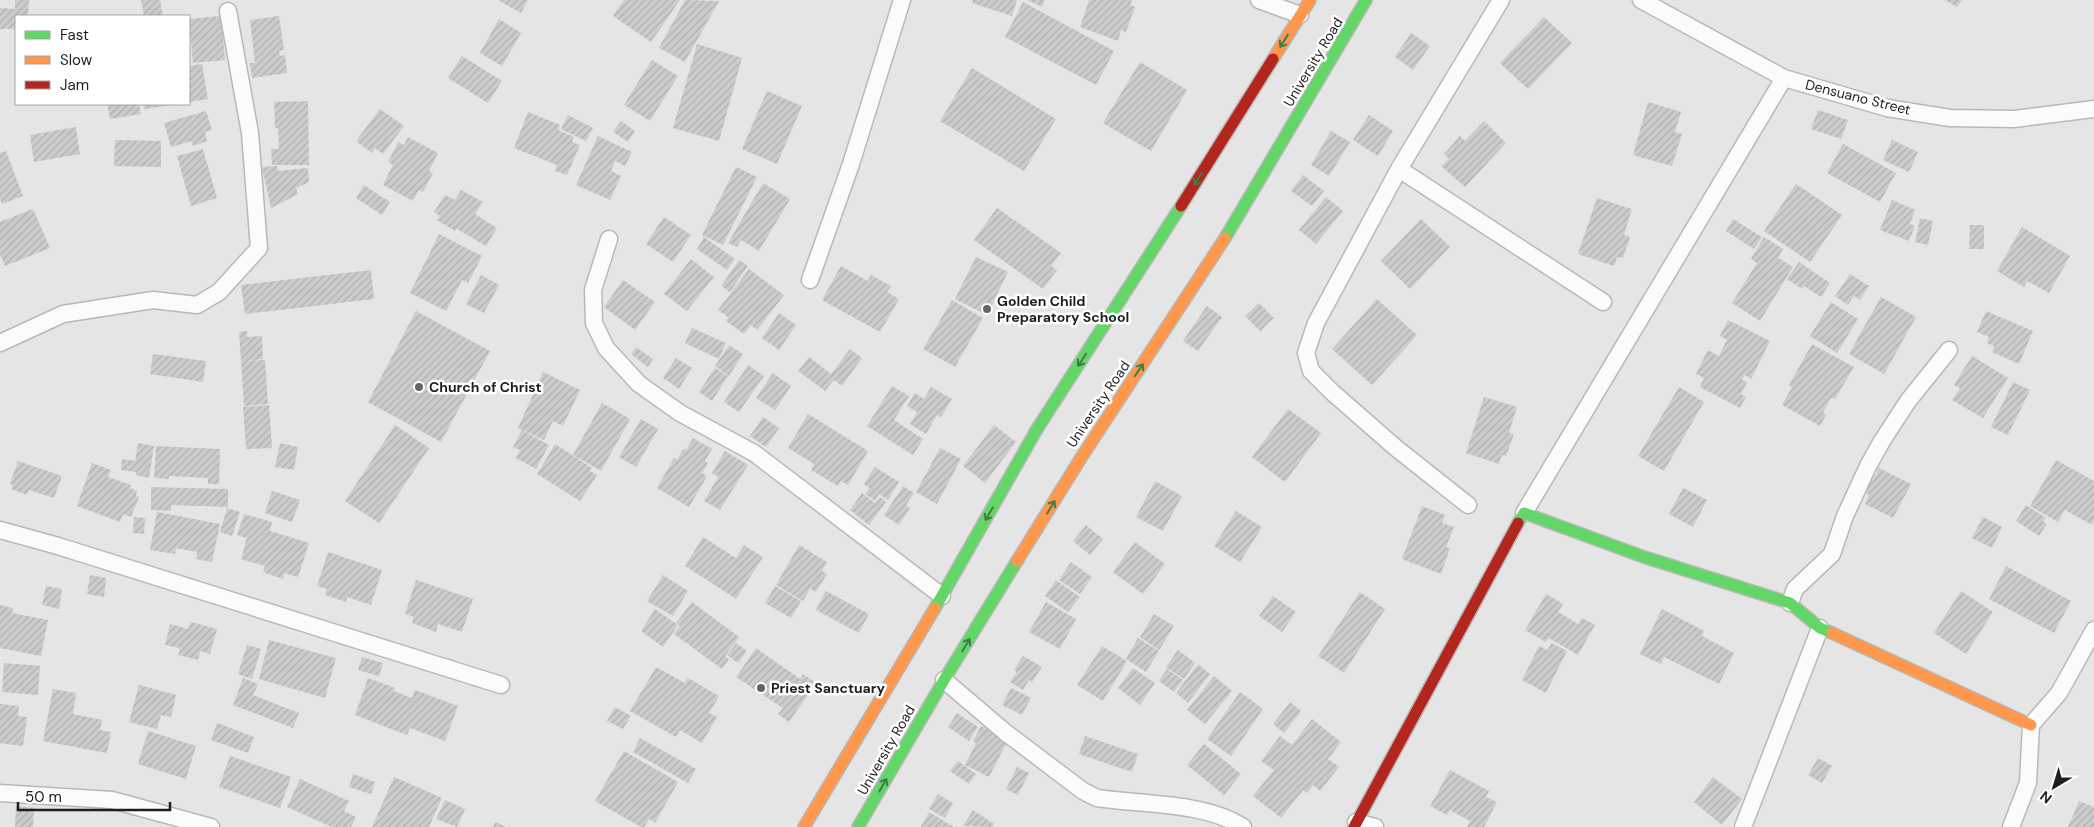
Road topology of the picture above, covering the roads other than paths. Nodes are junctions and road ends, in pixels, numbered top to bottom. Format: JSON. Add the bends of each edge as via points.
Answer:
{"nodes":[{"id":1,"x":902,"y":0,"type":"edge"},
{"id":2,"x":1259,"y":0,"type":"edge"},
{"id":3,"x":1310,"y":0,"type":"edge"},
{"id":4,"x":1366,"y":0,"type":"edge"},
{"id":5,"x":1501,"y":0,"type":"edge"},
{"id":6,"x":1640,"y":0,"type":"edge"},
{"id":7,"x":228,"y":11,"type":"dead end"},
{"id":8,"x":1300,"y":15,"type":"junction"},
{"id":9,"x":1784,"y":78,"type":"junction"},
{"id":10,"x":2094,"y":109,"type":"edge"},
{"id":11,"x":1399,"y":169,"type":"junction"},
{"id":12,"x":609,"y":239,"type":"dead end"},
{"id":13,"x":810,"y":280,"type":"dead end"},
{"id":14,"x":1603,"y":302,"type":"dead end"},
{"id":15,"x":0,"y":343,"type":"edge"},
{"id":16,"x":1949,"y":350,"type":"dead end"},
{"id":17,"x":1468,"y":505,"type":"dead end"},
{"id":18,"x":1524,"y":513,"type":"junction"},
{"id":19,"x":0,"y":530,"type":"edge"},
{"id":20,"x":942,"y":596,"type":"junction"},
{"id":21,"x":1790,"y":603,"type":"junction"},
{"id":22,"x":1820,"y":628,"type":"junction"},
{"id":23,"x":2094,"y":633,"type":"edge"},
{"id":24,"x":944,"y":680,"type":"junction"},
{"id":25,"x":501,"y":685,"type":"dead end"},
{"id":26,"x":2031,"y":725,"type":"junction"},
{"id":27,"x":0,"y":793,"type":"edge"},
{"id":28,"x":1355,"y":825,"type":"edge"},
{"id":29,"x":211,"y":827,"type":"edge"},
{"id":30,"x":804,"y":827,"type":"edge"},
{"id":31,"x":858,"y":827,"type":"edge"},
{"id":32,"x":1243,"y":827,"type":"edge"},
{"id":33,"x":1375,"y":827,"type":"edge"},
{"id":34,"x":1743,"y":827,"type":"edge"},
{"id":35,"x":2011,"y":827,"type":"edge"}],
"edges":[{"from":1,"to":13,"type":"street","via":[[851,164]]},
{"from":2,"to":8,"type":"street"},
{"from":3,"to":8,"type":"main road"},
{"from":24,"to":4,"type":"main road","name":"University Road","one_way":true,"via":[[1079,461],[1211,262]]},
{"from":5,"to":11,"type":"street"},
{"from":6,"to":9,"type":"street","name":"Densuano Street"},
{"from":7,"to":15,"type":"street","via":[[250,133],[259,248],[220,292],[197,305],[153,300],[63,314]]},
{"from":8,"to":20,"type":"main road","one_way":true,"via":[[1037,429]]},
{"from":9,"to":10,"type":"street","name":"Densuano Street","via":[[1887,108],[1950,118],[2014,120]]},
{"from":9,"to":18,"type":"street"},
{"from":11,"to":14,"type":"street"},
{"from":11,"to":17,"type":"street","via":[[1316,323],[1306,353],[1311,371],[1332,392]]},
{"from":12,"to":20,"type":"street","via":[[593,290],[594,323],[606,348],[639,384],[680,413],[754,454]]},
{"from":16,"to":21,"type":"street","via":[[1882,441],[1868,466],[1832,554],[1795,589]]},
{"from":18,"to":21,"type":"main road","via":[[1644,558]]},
{"from":18,"to":28,"type":"main road"},
{"from":19,"to":25,"type":"street"},
{"from":20,"to":30,"type":"main road"},
{"from":21,"to":22,"type":"main road"},
{"from":22,"to":26,"type":"main road"},
{"from":22,"to":34,"type":"street"},
{"from":23,"to":26,"type":"street","via":[[2059,693]]},
{"from":31,"to":24,"type":"main road","name":"University Road","one_way":true},
{"from":24,"to":32,"type":"street","via":[[1005,732],[1097,798],[1208,811]]},
{"from":26,"to":35,"type":"street","via":[[2028,783]]},
{"from":27,"to":29,"type":"street","via":[[112,800]]},
{"from":28,"to":33,"type":"street"}]}
